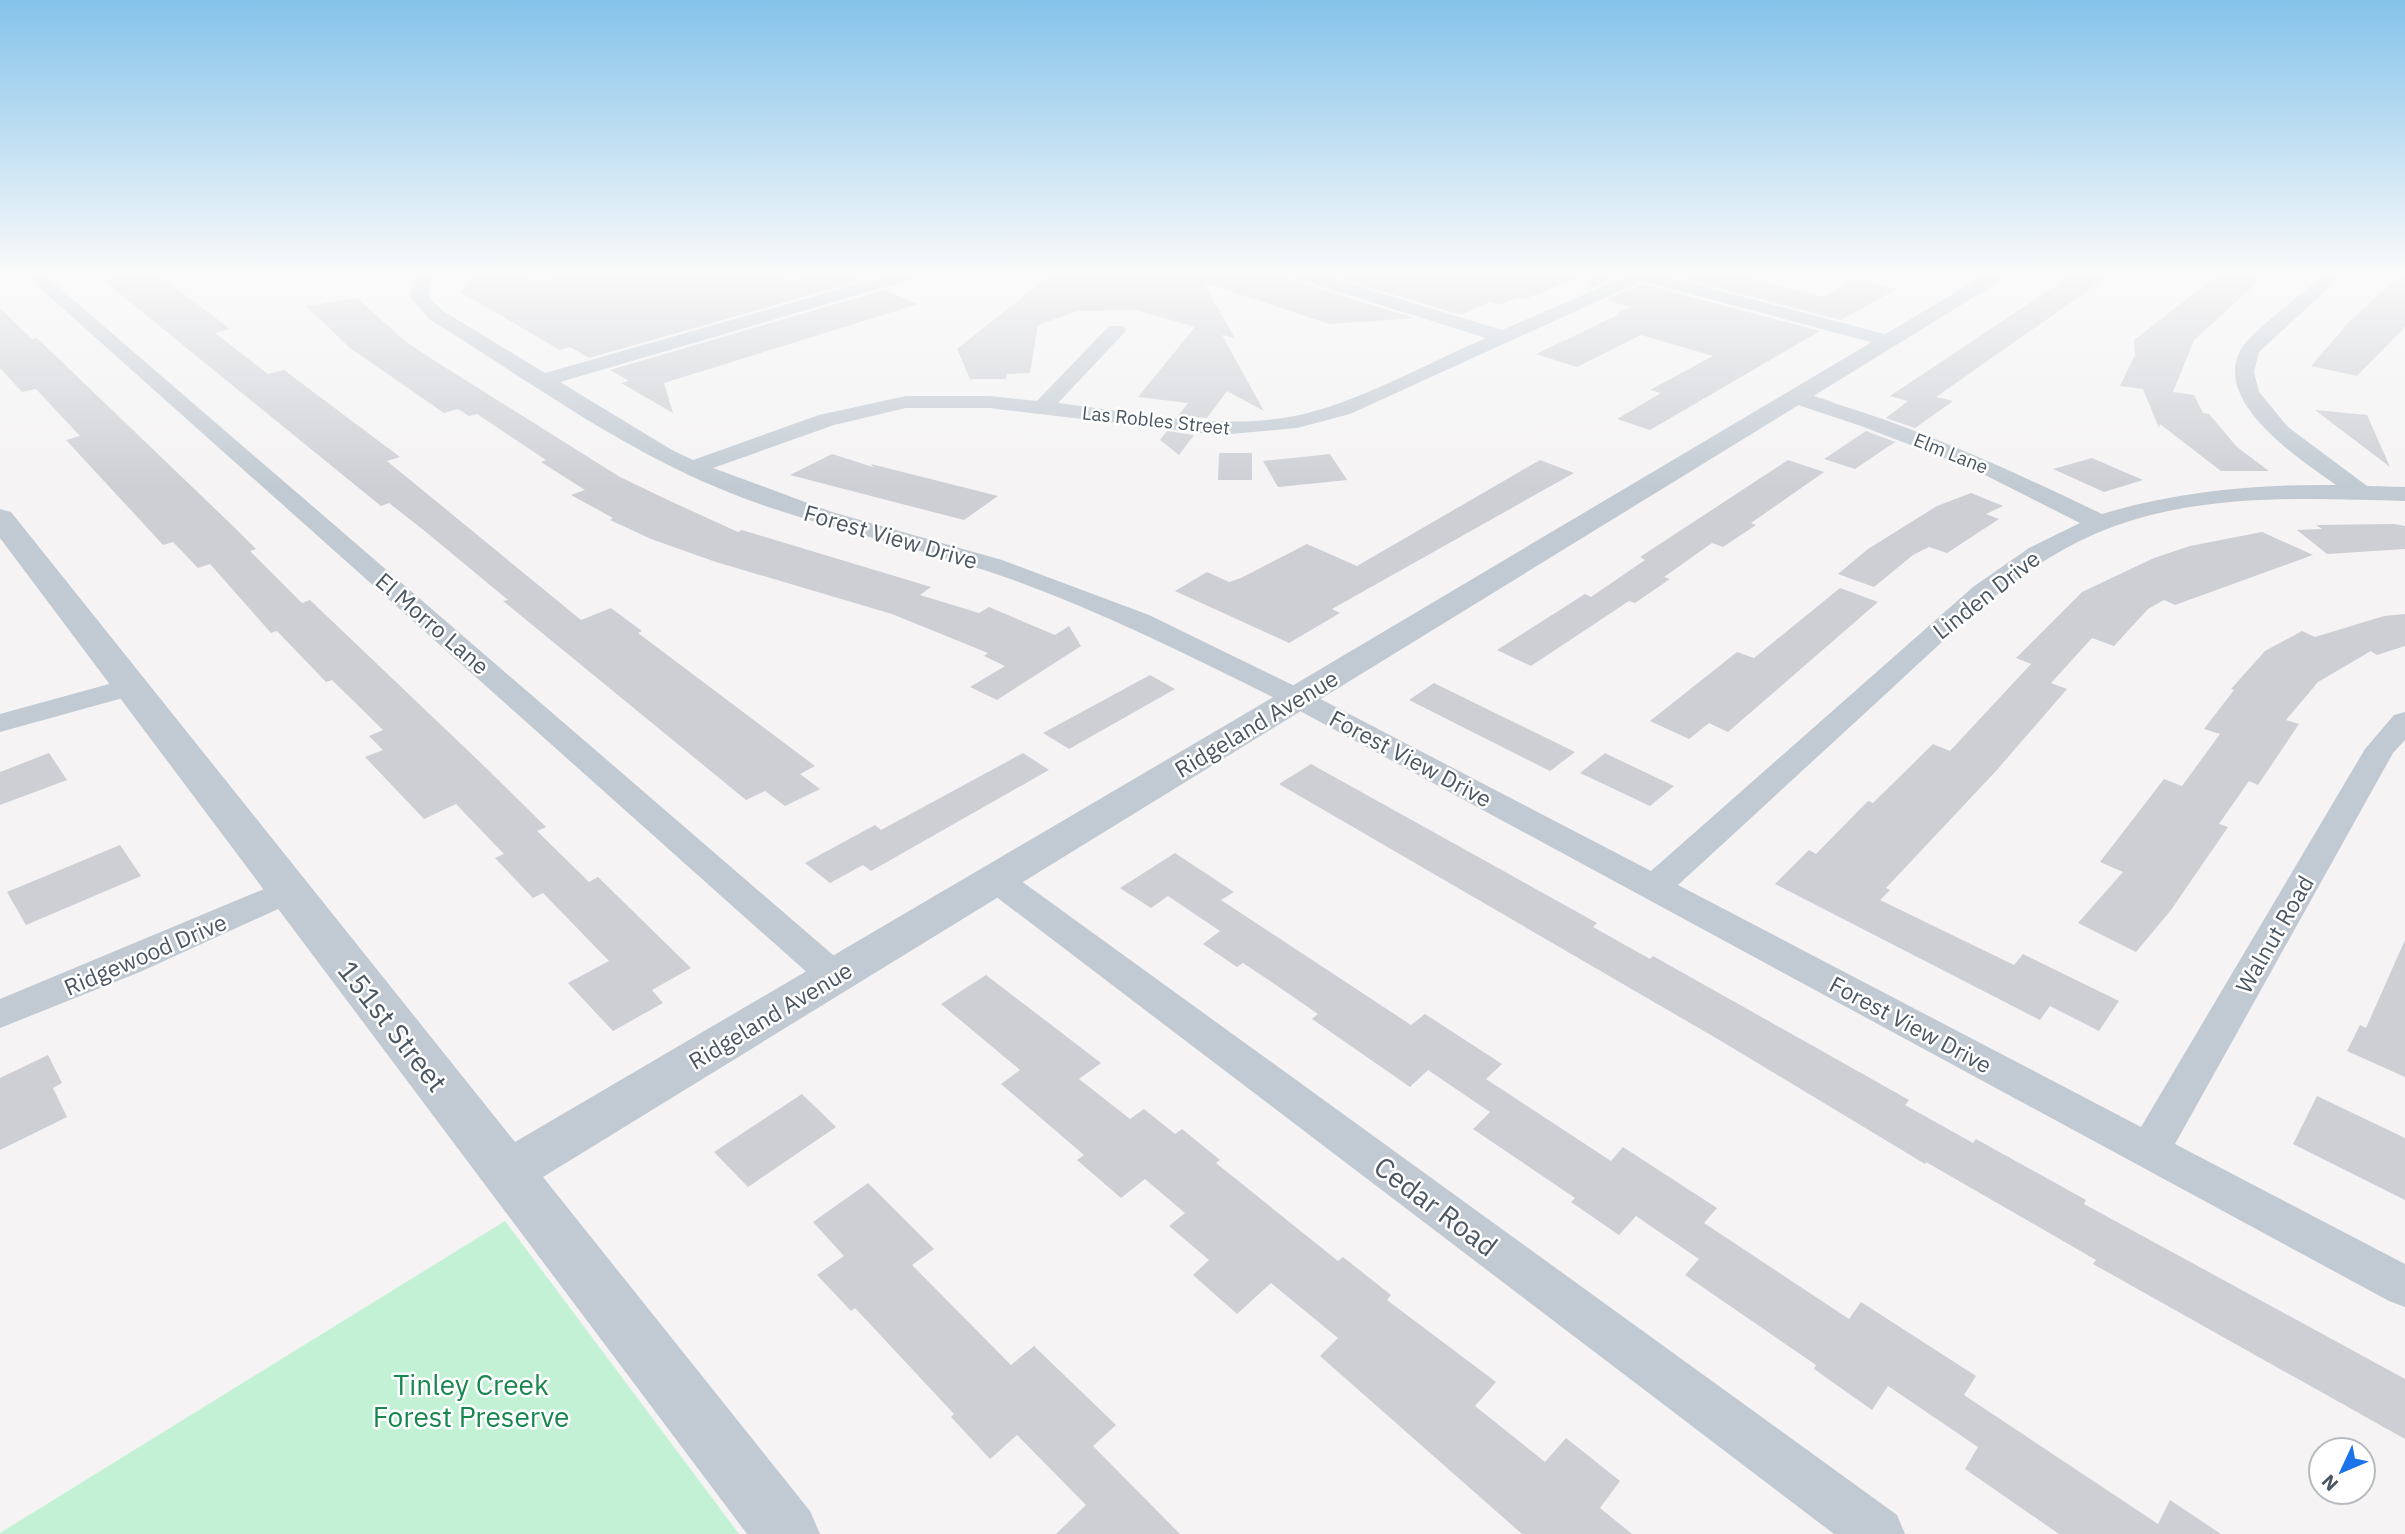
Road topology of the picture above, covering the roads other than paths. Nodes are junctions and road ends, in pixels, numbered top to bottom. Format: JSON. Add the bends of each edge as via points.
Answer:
{"nodes":[{"id":1,"x":113,"y":344,"type":"edge"},
{"id":2,"x":481,"y":344,"type":"edge"},
{"id":3,"x":670,"y":344,"type":"edge"},
{"id":4,"x":1103,"y":344,"type":"edge"},
{"id":5,"x":1489,"y":344,"type":"edge"},
{"id":6,"x":1885,"y":344,"type":"edge"},
{"id":7,"x":2257,"y":344,"type":"edge"},
{"id":8,"x":541,"y":381,"type":"junction"},
{"id":9,"x":1796,"y":398,"type":"junction"},
{"id":10,"x":1042,"y":408,"type":"junction"},
{"id":11,"x":692,"y":468,"type":"junction"},
{"id":12,"x":2361,"y":492,"type":"junction"},
{"id":13,"x":2405,"y":494,"type":"edge"},
{"id":14,"x":0,"y":518,"type":"edge"},
{"id":15,"x":2100,"y":523,"type":"junction"},
{"id":16,"x":131,"y":687,"type":"junction"},
{"id":17,"x":1299,"y":699,"type":"junction"},
{"id":18,"x":2405,"y":721,"type":"edge"},
{"id":19,"x":0,"y":723,"type":"edge"},
{"id":20,"x":994,"y":878,"type":"junction"},
{"id":21,"x":1654,"y":887,"type":"junction"},
{"id":22,"x":288,"y":891,"type":"junction"},
{"id":23,"x":834,"y":976,"type":"junction"},
{"id":24,"x":0,"y":1014,"type":"edge"},
{"id":25,"x":2149,"y":1151,"type":"junction"},
{"id":26,"x":507,"y":1173,"type":"junction"},
{"id":27,"x":2405,"y":1287,"type":"edge"},
{"id":28,"x":787,"y":1534,"type":"edge"},
{"id":29,"x":1878,"y":1534,"type":"edge"}],
"edges":[{"from":1,"to":23,"type":"street","name":"El Morro Lane"},
{"from":2,"to":8,"type":"street","name":"Forest View Drive"},
{"from":3,"to":8,"type":"street"},
{"from":4,"to":10,"type":"street"},
{"from":5,"to":10,"type":"street","name":"Las Robles Street","via":[[1342,409],[1276,426],[1219,428]]},
{"from":6,"to":9,"type":"street","name":"Ridgeland Avenue"},
{"from":7,"to":12,"type":"street","via":[[2242,369],[2259,410]]},
{"from":8,"to":11,"type":"street","name":"Forest View Drive"},
{"from":9,"to":15,"type":"street","name":"Elm Lane","via":[[1969,459]]},
{"from":9,"to":17,"type":"street","name":"Ridgeland Avenue"},
{"from":10,"to":11,"type":"street","name":"Las Robles Street","via":[[964,400],[882,406]]},
{"from":11,"to":17,"type":"street","name":"Forest View Drive","via":[[765,498],[993,565],[1078,596]]},
{"from":12,"to":13,"type":"street","name":"Linden Drive"},
{"from":12,"to":15,"type":"street","name":"Linden Drive","via":[[2292,492],[2188,502]]},
{"from":14,"to":16,"type":"street","name":"151st Street"},
{"from":15,"to":21,"type":"street","name":"Linden Drive","via":[[2049,545],[1972,601]]},
{"from":16,"to":19,"type":"street"},
{"from":16,"to":22,"type":"street","name":"151st Street"},
{"from":17,"to":20,"type":"street","name":"Ridgeland Avenue"},
{"from":17,"to":21,"type":"street","name":"Forest View Drive"},
{"from":18,"to":25,"type":"street","name":"Walnut Road","via":[[2380,749]]},
{"from":20,"to":23,"type":"street","name":"Ridgeland Avenue"},
{"from":20,"to":29,"type":"street","name":"Cedar Road"},
{"from":21,"to":25,"type":"street","name":"Forest View Drive"},
{"from":22,"to":24,"type":"street","name":"Ridgewood Drive"},
{"from":22,"to":26,"type":"street","name":"151st Street"},
{"from":23,"to":26,"type":"street","name":"Ridgeland Avenue"},
{"from":25,"to":27,"type":"street","name":"Forest View Drive"},
{"from":26,"to":28,"type":"street","name":"151st Street"}]}
